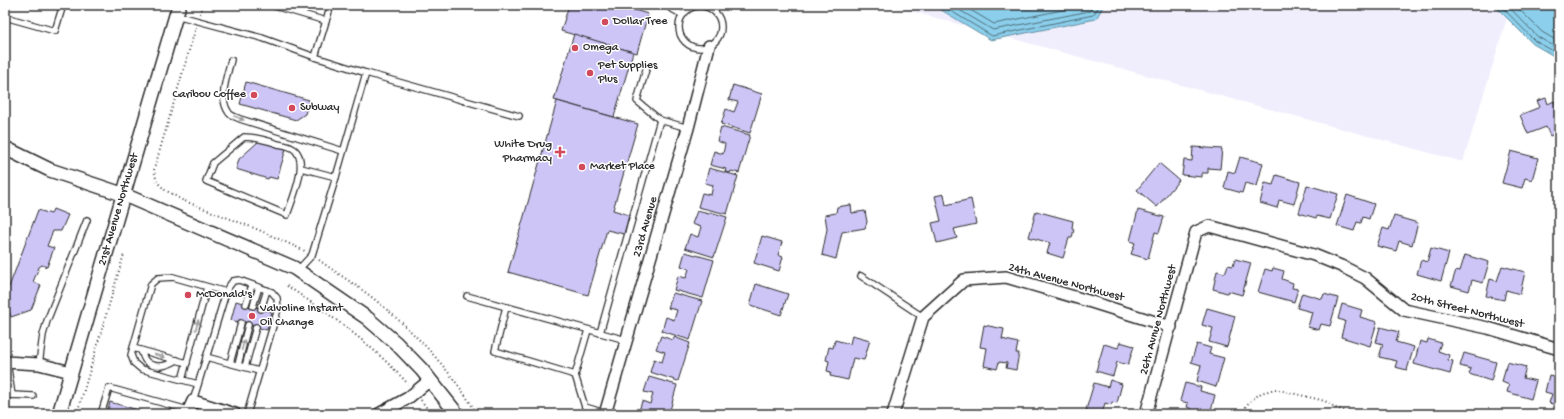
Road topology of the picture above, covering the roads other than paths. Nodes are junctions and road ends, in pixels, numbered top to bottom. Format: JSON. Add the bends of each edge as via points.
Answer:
{"nodes":[{"id":1,"x":63,"y":5,"type":"edge"},
{"id":2,"x":270,"y":5,"type":"edge"},
{"id":3,"x":331,"y":5,"type":"edge"},
{"id":4,"x":665,"y":5,"type":"edge"},
{"id":5,"x":708,"y":6,"type":"edge"},
{"id":6,"x":177,"y":10,"type":"edge"},
{"id":7,"x":683,"y":15,"type":"junction"},
{"id":8,"x":5,"y":17,"type":"edge"},
{"id":9,"x":326,"y":21,"type":"junction"},
{"id":10,"x":709,"y":46,"type":"junction"},
{"id":11,"x":315,"y":57,"type":"junction"},
{"id":12,"x":231,"y":60,"type":"dead end"},
{"id":13,"x":647,"y":66,"type":"dead end"},
{"id":14,"x":366,"y":73,"type":"junction"},
{"id":15,"x":519,"y":116,"type":"dead end"},
{"id":16,"x":660,"y":120,"type":"junction"},
{"id":17,"x":688,"y":128,"type":"junction"},
{"id":18,"x":5,"y":148,"type":"edge"},
{"id":19,"x":343,"y":150,"type":"junction"},
{"id":20,"x":301,"y":168,"type":"junction"},
{"id":21,"x":336,"y":177,"type":"junction"},
{"id":22,"x":122,"y":194,"type":"junction"},
{"id":23,"x":87,"y":220,"type":"dead end"},
{"id":24,"x":1196,"y":232,"type":"joint"},
{"id":25,"x":298,"y":270,"type":"junction"},
{"id":26,"x":861,"y":276,"type":"dead end"},
{"id":27,"x":252,"y":285,"type":"junction"},
{"id":28,"x":207,"y":287,"type":"junction"},
{"id":29,"x":258,"y":287,"type":"junction"},
{"id":30,"x":267,"y":290,"type":"junction"},
{"id":31,"x":226,"y":292,"type":"junction"},
{"id":32,"x":466,"y":296,"type":"dead end"},
{"id":33,"x":246,"y":304,"type":"dead end"},
{"id":34,"x":253,"y":306,"type":"dead end"},
{"id":35,"x":506,"y":307,"type":"junction"},
{"id":36,"x":261,"y":309,"type":"dead end"},
{"id":37,"x":924,"y":317,"type":"junction"},
{"id":38,"x":241,"y":323,"type":"dead end"},
{"id":39,"x":248,"y":325,"type":"dead end"},
{"id":40,"x":256,"y":327,"type":"dead end"},
{"id":41,"x":1171,"y":327,"type":"junction"},
{"id":42,"x":588,"y":330,"type":"junction"},
{"id":43,"x":600,"y":333,"type":"junction"},
{"id":44,"x":626,"y":340,"type":"junction"},
{"id":45,"x":133,"y":348,"type":"junction"},
{"id":46,"x":1559,"y":349,"type":"edge"},
{"id":47,"x":141,"y":350,"type":"junction"},
{"id":48,"x":206,"y":357,"type":"junction"},
{"id":49,"x":177,"y":360,"type":"junction"},
{"id":50,"x":6,"y":362,"type":"edge"},
{"id":51,"x":187,"y":363,"type":"junction"},
{"id":52,"x":230,"y":363,"type":"junction"},
{"id":53,"x":40,"y":364,"type":"junction"},
{"id":54,"x":238,"y":365,"type":"junction"},
{"id":55,"x":245,"y":367,"type":"junction"},
{"id":56,"x":71,"y":372,"type":"junction"},
{"id":57,"x":259,"y":372,"type":"junction"},
{"id":58,"x":575,"y":375,"type":"junction"},
{"id":59,"x":182,"y":380,"type":"junction"},
{"id":60,"x":430,"y":380,"type":"junction"},
{"id":61,"x":198,"y":384,"type":"junction"},
{"id":62,"x":12,"y":395,"type":"junction"},
{"id":63,"x":5,"y":396,"type":"edge"},
{"id":64,"x":32,"y":396,"type":"dead end"},
{"id":65,"x":189,"y":408,"type":"edge"},
{"id":66,"x":59,"y":414,"type":"edge"},
{"id":67,"x":101,"y":414,"type":"edge"},
{"id":68,"x":234,"y":414,"type":"edge"},
{"id":69,"x":247,"y":414,"type":"edge"},
{"id":70,"x":379,"y":414,"type":"edge"},
{"id":71,"x":457,"y":414,"type":"edge"},
{"id":72,"x":605,"y":414,"type":"edge"},
{"id":73,"x":893,"y":414,"type":"edge"},
{"id":74,"x":1146,"y":414,"type":"edge"}],
"edges":[{"from":1,"to":8,"type":"lane","via":[[55,31]]},
{"from":2,"to":9,"type":"lane"},
{"from":3,"to":9,"type":"lane"},
{"from":4,"to":7,"type":"lane"},
{"from":5,"to":7,"type":"lane","via":[[694,6]]},
{"from":5,"to":10,"type":"lane","via":[[718,16],[721,30],[715,42]]},
{"from":6,"to":11,"type":"lane","via":[[198,21],[262,38]]},
{"from":6,"to":22,"type":"street","name":"21st Avenue Northwest"},
{"from":7,"to":10,"type":"lane","via":[[679,28],[684,41],[696,48]]},
{"from":9,"to":11,"type":"lane"},
{"from":10,"to":17,"type":"street","name":"23rd Avenue"},
{"from":11,"to":14,"type":"lane"},
{"from":12,"to":19,"type":"lane","one_way":true,"via":[[223,102],[229,114]]},
{"from":13,"to":16,"type":"lane","via":[[637,101]]},
{"from":14,"to":15,"type":"lane"},
{"from":14,"to":19,"type":"lane"},
{"from":16,"to":17,"type":"lane"},
{"from":16,"to":43,"type":"lane"},
{"from":17,"to":44,"type":"street","name":"23rd Avenue"},
{"from":18,"to":22,"type":"street","via":[[50,170]]},
{"from":19,"to":21,"type":"lane"},
{"from":20,"to":20,"type":"lane","via":[[287,215],[206,181],[213,163],[244,137],[256,137],[290,147],[300,158]]},
{"from":20,"to":21,"type":"lane"},
{"from":21,"to":25,"type":"lane","via":[[312,254]]},
{"from":22,"to":25,"type":"street"},
{"from":22,"to":56,"type":"street","name":"21st Avenue Northwest"},
{"from":23,"to":53,"type":"lane","via":[[47,321]]},
{"from":24,"to":41,"type":"street","name":"26th Avnue Northwest"},
{"from":24,"to":46,"type":"street","name":"20th Street Northwest","via":[[1208,226],[1314,255],[1365,278],[1404,310],[1488,328]]},
{"from":25,"to":60,"type":"street","via":[[367,318],[396,343]]},
{"from":26,"to":37,"type":"lane"},
{"from":27,"to":29,"type":"lane"},
{"from":27,"to":31,"type":"lane","via":[[239,280],[233,281]]},
{"from":27,"to":33,"type":"lane"},
{"from":28,"to":31,"type":"lane"},
{"from":28,"to":45,"type":"lane","via":[[173,277],[158,278],[151,284]]},
{"from":51,"to":28,"type":"lane","one_way":true},
{"from":29,"to":30,"type":"lane"},
{"from":29,"to":34,"type":"lane"},
{"from":30,"to":36,"type":"lane"},
{"from":30,"to":57,"type":"lane","via":[[277,298],[278,309]]},
{"from":31,"to":48,"type":"lane"},
{"from":32,"to":35,"type":"lane"},
{"from":35,"to":42,"type":"lane"},
{"from":35,"to":58,"type":"lane","via":[[495,351]]},
{"from":37,"to":41,"type":"street","name":"24th Avenue Northwest","via":[[964,280],[1006,277]]},
{"from":37,"to":73,"type":"street","name":"24th Avenue Northwest"},
{"from":38,"to":52,"type":"lane"},
{"from":54,"to":39,"type":"lane","one_way":true},
{"from":40,"to":55,"type":"lane"},
{"from":41,"to":74,"type":"street","name":"26th Avnue Northwest"},
{"from":42,"to":43,"type":"lane"},
{"from":42,"to":58,"type":"lane"},
{"from":43,"to":44,"type":"lane"},
{"from":44,"to":72,"type":"street","name":"23rd Avenue"},
{"from":45,"to":47,"type":"lane"},
{"from":45,"to":59,"type":"lane","via":[[131,355],[134,363],[141,369]]},
{"from":47,"to":49,"type":"lane","one_way":true},
{"from":47,"to":49,"type":"lane","via":[[151,364],[163,367]]},
{"from":48,"to":52,"type":"lane"},
{"from":48,"to":61,"type":"lane"},
{"from":49,"to":51,"type":"lane"},
{"from":50,"to":53,"type":"street"},
{"from":50,"to":62,"type":"lane"},
{"from":51,"to":59,"type":"lane"},
{"from":52,"to":54,"type":"lane"},
{"from":53,"to":56,"type":"street"},
{"from":54,"to":55,"type":"lane"},
{"from":55,"to":57,"type":"lane"},
{"from":56,"to":66,"type":"street","name":"21st Avenue Northwest"},
{"from":57,"to":69,"type":"lane"},
{"from":58,"to":72,"type":"lane","via":[[585,407]]},
{"from":59,"to":61,"type":"lane"},
{"from":60,"to":70,"type":"street","via":[[408,398]]},
{"from":60,"to":71,"type":"street"},
{"from":61,"to":65,"type":"lane"},
{"from":62,"to":63,"type":"lane"},
{"from":62,"to":64,"type":"lane"},
{"from":65,"to":67,"type":"lane","via":[[109,388]]},
{"from":65,"to":68,"type":"street"}]}
